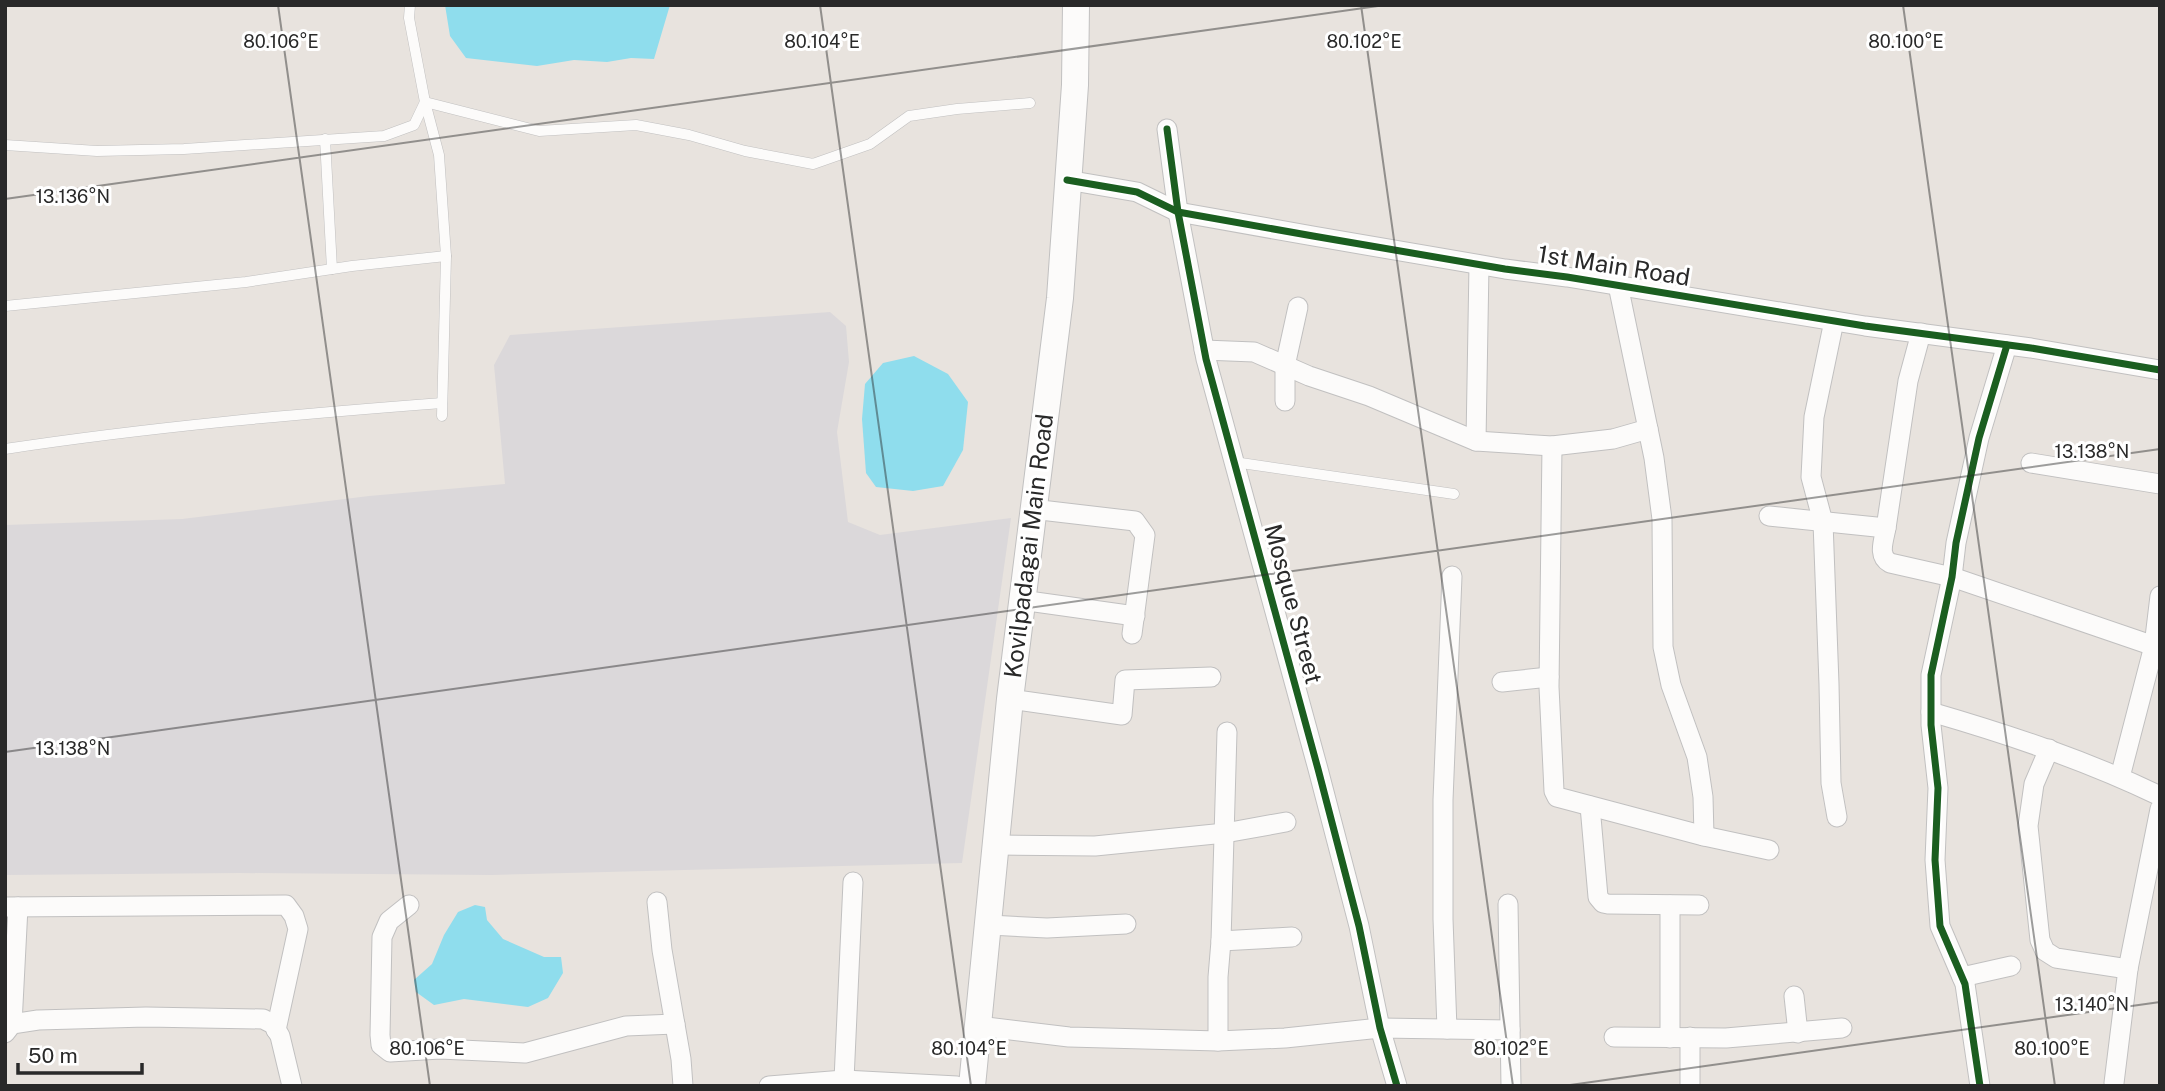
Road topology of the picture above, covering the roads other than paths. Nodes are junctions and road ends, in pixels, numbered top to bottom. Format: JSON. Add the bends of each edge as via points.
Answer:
{"nodes":[{"id":1,"x":410,"y":5,"type":"edge"},
{"id":2,"x":1076,"y":5,"type":"edge"},
{"id":3,"x":425,"y":102,"type":"junction"},
{"id":4,"x":1030,"y":103,"type":"dead end"},
{"id":5,"x":1167,"y":129,"type":"dead end"},
{"id":6,"x":325,"y":139,"type":"junction"},
{"id":7,"x":5,"y":145,"type":"edge"},
{"id":8,"x":1067,"y":180,"type":"junction"},
{"id":9,"x":1178,"y":212,"type":"junction"},
{"id":10,"x":446,"y":256,"type":"junction"},
{"id":11,"x":1479,"y":265,"type":"junction"},
{"id":12,"x":332,"y":269,"type":"junction"},
{"id":13,"x":1618,"y":285,"type":"junction"},
{"id":14,"x":5,"y":306,"type":"edge"},
{"id":15,"x":1298,"y":307,"type":"dead end"},
{"id":16,"x":1834,"y":321,"type":"junction"},
{"id":17,"x":1921,"y":334,"type":"junction"},
{"id":18,"x":2007,"y":345,"type":"junction"},
{"id":19,"x":1205,"y":350,"type":"junction"},
{"id":20,"x":1285,"y":366,"type":"junction"},
{"id":21,"x":2160,"y":370,"type":"edge"},
{"id":22,"x":1285,"y":401,"type":"dead end"},
{"id":23,"x":442,"y":403,"type":"junction"},
{"id":24,"x":442,"y":416,"type":"dead end"},
{"id":25,"x":1648,"y":429,"type":"junction"},
{"id":26,"x":1476,"y":441,"type":"junction"},
{"id":27,"x":1552,"y":446,"type":"junction"},
{"id":28,"x":5,"y":449,"type":"edge"},
{"id":29,"x":1234,"y":462,"type":"junction"},
{"id":30,"x":2031,"y":463,"type":"dead end"},
{"id":31,"x":2160,"y":484,"type":"edge"},
{"id":32,"x":1454,"y":494,"type":"dead end"},
{"id":33,"x":1032,"y":509,"type":"junction"},
{"id":34,"x":1769,"y":516,"type":"dead end"},
{"id":35,"x":1823,"y":522,"type":"junction"},
{"id":36,"x":1886,"y":528,"type":"junction"},
{"id":37,"x":1452,"y":576,"type":"dead end"},
{"id":38,"x":1952,"y":577,"type":"junction"},
{"id":39,"x":2160,"y":596,"type":"edge"},
{"id":40,"x":1021,"y":600,"type":"junction"},
{"id":41,"x":2157,"y":646,"type":"edge"},
{"id":42,"x":1211,"y":677,"type":"dead end"},
{"id":43,"x":1549,"y":677,"type":"junction"},
{"id":44,"x":1502,"y":682,"type":"dead end"},
{"id":45,"x":1010,"y":699,"type":"junction"},
{"id":46,"x":1931,"y":712,"type":"junction"},
{"id":47,"x":1227,"y":732,"type":"dead end"},
{"id":48,"x":2049,"y":749,"type":"junction"},
{"id":49,"x":2120,"y":777,"type":"junction"},
{"id":50,"x":2160,"y":796,"type":"edge"},
{"id":51,"x":1590,"y":806,"type":"junction"},
{"id":52,"x":2160,"y":809,"type":"edge"},
{"id":53,"x":1836,"y":817,"type":"dead end"},
{"id":54,"x":1286,"y":822,"type":"dead end"},
{"id":55,"x":1225,"y":833,"type":"junction"},
{"id":56,"x":1704,"y":836,"type":"junction"},
{"id":57,"x":997,"y":845,"type":"junction"},
{"id":58,"x":1769,"y":850,"type":"dead end"},
{"id":59,"x":853,"y":881,"type":"dead end"},
{"id":60,"x":657,"y":902,"type":"dead end"},
{"id":61,"x":1508,"y":904,"type":"dead end"},
{"id":62,"x":410,"y":905,"type":"dead end"},
{"id":63,"x":1670,"y":905,"type":"junction"},
{"id":64,"x":1699,"y":905,"type":"dead end"},
{"id":65,"x":12,"y":907,"type":"edge"},
{"id":66,"x":989,"y":925,"type":"junction"},
{"id":67,"x":1126,"y":925,"type":"dead end"},
{"id":68,"x":1292,"y":937,"type":"dead end"},
{"id":69,"x":1221,"y":941,"type":"junction"},
{"id":70,"x":2011,"y":966,"type":"dead end"},
{"id":71,"x":2128,"y":969,"type":"junction"},
{"id":72,"x":1962,"y":977,"type":"junction"},
{"id":73,"x":1794,"y":996,"type":"dead end"},
{"id":74,"x":675,"y":1024,"type":"junction"},
{"id":75,"x":978,"y":1026,"type":"junction"},
{"id":76,"x":9,"y":1028,"type":"edge"},
{"id":77,"x":1380,"y":1028,"type":"junction"},
{"id":78,"x":1842,"y":1028,"type":"dead end"},
{"id":79,"x":1447,"y":1029,"type":"junction"},
{"id":80,"x":276,"y":1030,"type":"junction"},
{"id":81,"x":1510,"y":1030,"type":"junction"},
{"id":82,"x":1798,"y":1033,"type":"junction"},
{"id":83,"x":1614,"y":1037,"type":"dead end"},
{"id":84,"x":1690,"y":1037,"type":"junction"},
{"id":85,"x":1670,"y":1038,"type":"junction"},
{"id":86,"x":1219,"y":1041,"type":"junction"},
{"id":87,"x":844,"y":1080,"type":"junction"},
{"id":88,"x":2114,"y":1083,"type":"dead end"},
{"id":89,"x":292,"y":1086,"type":"edge"},
{"id":90,"x":683,"y":1086,"type":"edge"},
{"id":91,"x":769,"y":1086,"type":"edge"},
{"id":92,"x":957,"y":1086,"type":"edge"},
{"id":93,"x":972,"y":1086,"type":"edge"},
{"id":94,"x":1397,"y":1086,"type":"edge"},
{"id":95,"x":1511,"y":1086,"type":"edge"},
{"id":96,"x":1690,"y":1086,"type":"edge"},
{"id":97,"x":1980,"y":1086,"type":"edge"}],
"edges":[{"from":1,"to":3,"type":"lane"},
{"from":2,"to":8,"type":"main road","name":"Kovilpadagai Main Road"},
{"from":3,"to":4,"type":"lane","via":[[539,131],[636,125],[813,164],[870,144],[909,116]]},
{"from":3,"to":6,"type":"lane","via":[[414,125],[384,136]]},
{"from":3,"to":10,"type":"lane","via":[[439,155]]},
{"from":5,"to":9,"type":"street","name":"Mosque Street"},
{"from":6,"to":7,"type":"lane","via":[[109,151]]},
{"from":6,"to":12,"type":"lane"},
{"from":8,"to":9,"type":"street","name":"1st Main Road","via":[[1137,192]]},
{"from":8,"to":33,"type":"main road","name":"Kovilpadagai Main Road","via":[[1060,298]]},
{"from":9,"to":11,"type":"street","name":"1st Main Road"},
{"from":9,"to":19,"type":"street","name":"Mosque Street"},
{"from":10,"to":12,"type":"lane"},
{"from":10,"to":23,"type":"lane"},
{"from":11,"to":13,"type":"street","name":"1st Main Road"},
{"from":11,"to":26,"type":"street"},
{"from":12,"to":14,"type":"lane"},
{"from":13,"to":16,"type":"street","name":"1st Main Road"},
{"from":13,"to":25,"type":"street"},
{"from":15,"to":20,"type":"street"},
{"from":16,"to":17,"type":"street","name":"1st Main Road"},
{"from":16,"to":35,"type":"street","via":[[1814,417],[1811,477]]},
{"from":17,"to":18,"type":"street","name":"1st Main Road"},
{"from":17,"to":36,"type":"street","via":[[1908,381]]},
{"from":18,"to":21,"type":"street","name":"1st Main Road"},
{"from":18,"to":38,"type":"street","via":[[1979,438]]},
{"from":19,"to":20,"type":"street","via":[[1254,352]]},
{"from":19,"to":29,"type":"street","name":"Mosque Street"},
{"from":20,"to":22,"type":"street"},
{"from":20,"to":26,"type":"street"},
{"from":23,"to":24,"type":"lane"},
{"from":23,"to":28,"type":"lane","via":[[120,432]]},
{"from":25,"to":27,"type":"street","via":[[1613,439]]},
{"from":25,"to":56,"type":"street","via":[[1662,519],[1663,647],[1671,685],[1697,757]]},
{"from":26,"to":27,"type":"street"},
{"from":27,"to":43,"type":"street"},
{"from":29,"to":32,"type":"lane"},
{"from":29,"to":77,"type":"street","name":"Mosque Street","via":[[1355,913]]},
{"from":30,"to":31,"type":"street"},
{"from":33,"to":40,"type":"main road","name":"Kovilpadagai Main Road"},
{"from":33,"to":40,"type":"street","via":[[1135,521],[1145,535],[1133,625]]},
{"from":34,"to":35,"type":"street"},
{"from":35,"to":36,"type":"street"},
{"from":35,"to":53,"type":"street"},
{"from":36,"to":38,"type":"street","via":[[1885,561]]},
{"from":37,"to":79,"type":"street","via":[[1443,826]]},
{"from":38,"to":41,"type":"street"},
{"from":38,"to":46,"type":"street","via":[[1931,676]]},
{"from":39,"to":41,"type":"street"},
{"from":40,"to":45,"type":"main road","name":"Kovilpadagai Main Road"},
{"from":41,"to":49,"type":"street"},
{"from":42,"to":45,"type":"street","via":[[1125,680],[1122,715]]},
{"from":43,"to":44,"type":"street"},
{"from":43,"to":51,"type":"street","via":[[1554,791],[1562,800]]},
{"from":45,"to":57,"type":"main road","name":"Kovilpadagai Main Road"},
{"from":46,"to":48,"type":"street"},
{"from":46,"to":72,"type":"street","via":[[1938,788],[1935,860],[1940,926]]},
{"from":47,"to":55,"type":"street"},
{"from":48,"to":49,"type":"street"},
{"from":48,"to":71,"type":"street","via":[[2034,784],[2028,826],[2040,940],[2045,951],[2056,958]]},
{"from":49,"to":50,"type":"street"},
{"from":51,"to":56,"type":"street"},
{"from":51,"to":63,"type":"street","via":[[1600,900]]},
{"from":52,"to":71,"type":"street"},
{"from":54,"to":55,"type":"street"},
{"from":55,"to":57,"type":"street","via":[[1095,846]]},
{"from":55,"to":69,"type":"street"},
{"from":56,"to":58,"type":"street"},
{"from":57,"to":66,"type":"main road","name":"Kovilpadagai Main Road"},
{"from":59,"to":87,"type":"street"},
{"from":60,"to":74,"type":"street"},
{"from":61,"to":81,"type":"street"},
{"from":62,"to":74,"type":"street","via":[[389,921],[382,937],[380,1035],[381,1045],[390,1052],[524,1053],[626,1027]]},
{"from":63,"to":64,"type":"street"},
{"from":63,"to":85,"type":"street"},
{"from":65,"to":76,"type":"street"},
{"from":65,"to":80,"type":"street","via":[[286,905],[298,929]]},
{"from":66,"to":67,"type":"street"},
{"from":66,"to":75,"type":"main road","name":"Kovilpadagai Main Road"},
{"from":68,"to":69,"type":"street"},
{"from":69,"to":86,"type":"street"},
{"from":70,"to":72,"type":"street"},
{"from":71,"to":88,"type":"street"},
{"from":72,"to":97,"type":"street"},
{"from":73,"to":82,"type":"street"},
{"from":74,"to":90,"type":"street"},
{"from":75,"to":86,"type":"street","via":[[1069,1037]]},
{"from":75,"to":93,"type":"main road","name":"Kovilpadagai Main Road"},
{"from":76,"to":80,"type":"street","via":[[38,1020],[236,1017],[263,1018]]},
{"from":77,"to":79,"type":"street"},
{"from":77,"to":86,"type":"street"},
{"from":77,"to":94,"type":"street","name":"Mosque Street"},
{"from":78,"to":82,"type":"street"},
{"from":79,"to":81,"type":"street"},
{"from":80,"to":89,"type":"street"},
{"from":81,"to":95,"type":"street"},
{"from":82,"to":84,"type":"street"},
{"from":83,"to":85,"type":"street"},
{"from":84,"to":85,"type":"street"},
{"from":84,"to":96,"type":"street"},
{"from":87,"to":91,"type":"street"},
{"from":87,"to":92,"type":"street"}]}
